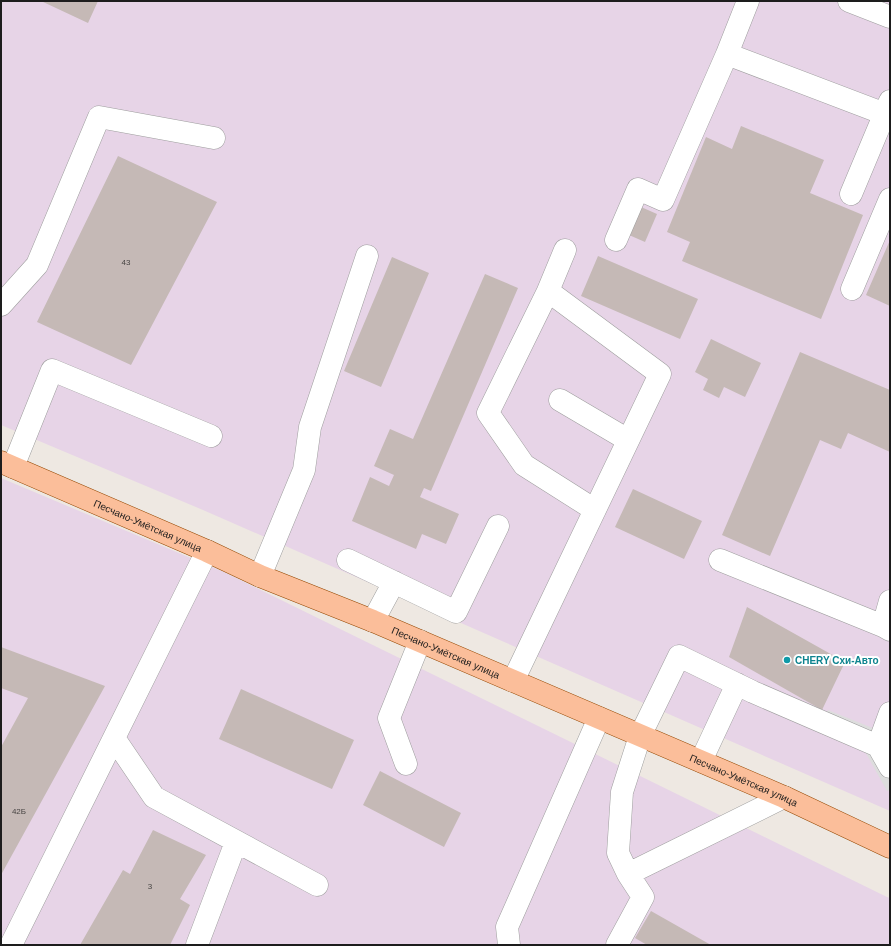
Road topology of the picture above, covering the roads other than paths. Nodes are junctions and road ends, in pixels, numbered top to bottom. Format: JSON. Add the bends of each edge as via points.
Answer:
{"nodes":[{"id":1,"x":748,"y":1,"type":"edge"},
{"id":2,"x":849,"y":1,"type":"edge"},
{"id":3,"x":890,"y":17,"type":"edge"},
{"id":4,"x":727,"y":54,"type":"junction"},
{"id":5,"x":888,"y":110,"type":"edge"},
{"id":6,"x":214,"y":138,"type":"dead end"},
{"id":7,"x":851,"y":194,"type":"dead end"},
{"id":8,"x":890,"y":199,"type":"edge"},
{"id":9,"x":616,"y":240,"type":"dead end"},
{"id":10,"x":565,"y":250,"type":"dead end"},
{"id":11,"x":367,"y":256,"type":"dead end"},
{"id":12,"x":852,"y":290,"type":"dead end"},
{"id":13,"x":548,"y":291,"type":"junction"},
{"id":14,"x":1,"y":305,"type":"edge"},
{"id":15,"x":560,"y":400,"type":"dead end"},
{"id":16,"x":211,"y":436,"type":"dead end"},
{"id":17,"x":628,"y":440,"type":"junction"},
{"id":18,"x":7,"y":464,"type":"edge"},
{"id":19,"x":595,"y":510,"type":"junction"},
{"id":20,"x":498,"y":526,"type":"dead end"},
{"id":21,"x":207,"y":551,"type":"junction"},
{"id":22,"x":348,"y":560,"type":"dead end"},
{"id":23,"x":720,"y":560,"type":"dead end"},
{"id":24,"x":260,"y":576,"type":"junction"},
{"id":25,"x":394,"y":582,"type":"junction"},
{"id":26,"x":890,"y":601,"type":"edge"},
{"id":27,"x":374,"y":621,"type":"junction"},
{"id":28,"x":886,"y":628,"type":"edge"},
{"id":29,"x":420,"y":642,"type":"junction"},
{"id":30,"x":513,"y":681,"type":"junction"},
{"id":31,"x":738,"y":684,"type":"junction"},
{"id":32,"x":890,"y":712,"type":"edge"},
{"id":33,"x":600,"y":718,"type":"junction"},
{"id":34,"x":640,"y":736,"type":"junction"},
{"id":35,"x":114,"y":738,"type":"junction"},
{"id":36,"x":878,"y":746,"type":"junction"},
{"id":37,"x":700,"y":761,"type":"junction"},
{"id":38,"x":406,"y":764,"type":"dead end"},
{"id":39,"x":890,"y":767,"type":"edge"},
{"id":40,"x":784,"y":797,"type":"junction"},
{"id":41,"x":236,"y":842,"type":"junction"},
{"id":42,"x":890,"y":847,"type":"edge"},
{"id":43,"x":628,"y":874,"type":"junction"},
{"id":44,"x":317,"y":885,"type":"dead end"},
{"id":45,"x":11,"y":945,"type":"edge"},
{"id":46,"x":197,"y":945,"type":"edge"},
{"id":47,"x":509,"y":945,"type":"edge"},
{"id":48,"x":617,"y":945,"type":"edge"}],
"edges":[{"from":1,"to":4,"type":"lane"},
{"from":2,"to":3,"type":"lane"},
{"from":4,"to":5,"type":"lane"},
{"from":4,"to":9,"type":"lane","via":[[663,200],[638,189]]},
{"from":5,"to":7,"type":"lane"},
{"from":6,"to":14,"type":"lane","via":[[98,117],[37,265]]},
{"from":8,"to":12,"type":"lane"},
{"from":10,"to":13,"type":"lane"},
{"from":11,"to":24,"type":"lane","via":[[310,427],[304,470]]},
{"from":13,"to":17,"type":"lane","via":[[660,374]]},
{"from":13,"to":19,"type":"lane","via":[[488,413],[524,465]]},
{"from":15,"to":17,"type":"lane"},
{"from":16,"to":18,"type":"lane","via":[[52,370]]},
{"from":17,"to":19,"type":"lane"},
{"from":18,"to":21,"type":"main road","name":"Песчано-Умётская улица"},
{"from":19,"to":30,"type":"lane"},
{"from":20,"to":25,"type":"lane","via":[[456,612]]},
{"from":21,"to":24,"type":"main road","name":"Песчано-Умётская улица"},
{"from":21,"to":35,"type":"lane"},
{"from":22,"to":25,"type":"lane"},
{"from":23,"to":28,"type":"lane"},
{"from":24,"to":27,"type":"main road","name":"Песчано-Умётская улица"},
{"from":25,"to":27,"type":"lane"},
{"from":26,"to":28,"type":"lane"},
{"from":27,"to":29,"type":"main road","name":"Песчано-Умётская улица"},
{"from":29,"to":30,"type":"main road","name":"Песчано-Умётская улица"},
{"from":29,"to":38,"type":"lane","via":[[388,718]]},
{"from":30,"to":33,"type":"main road","name":"Песчано-Умётская улица"},
{"from":31,"to":34,"type":"lane","via":[[679,656]]},
{"from":31,"to":36,"type":"lane"},
{"from":31,"to":37,"type":"lane"},
{"from":32,"to":36,"type":"lane"},
{"from":33,"to":34,"type":"main road","name":"Песчано-Умётская улица"},
{"from":33,"to":47,"type":"lane","via":[[508,927]]},
{"from":34,"to":37,"type":"main road","name":"Песчано-Умётская улица"},
{"from":34,"to":43,"type":"lane","via":[[622,792],[618,853]]},
{"from":35,"to":41,"type":"lane","via":[[154,797]]},
{"from":35,"to":45,"type":"lane"},
{"from":36,"to":39,"type":"lane"},
{"from":37,"to":40,"type":"main road","name":"Песчано-Умётская улица"},
{"from":40,"to":42,"type":"main road","name":"Песчано-Умётская улица"},
{"from":40,"to":43,"type":"lane"},
{"from":41,"to":44,"type":"lane"},
{"from":41,"to":46,"type":"lane"},
{"from":43,"to":48,"type":"lane","via":[[643,897]]}]}
